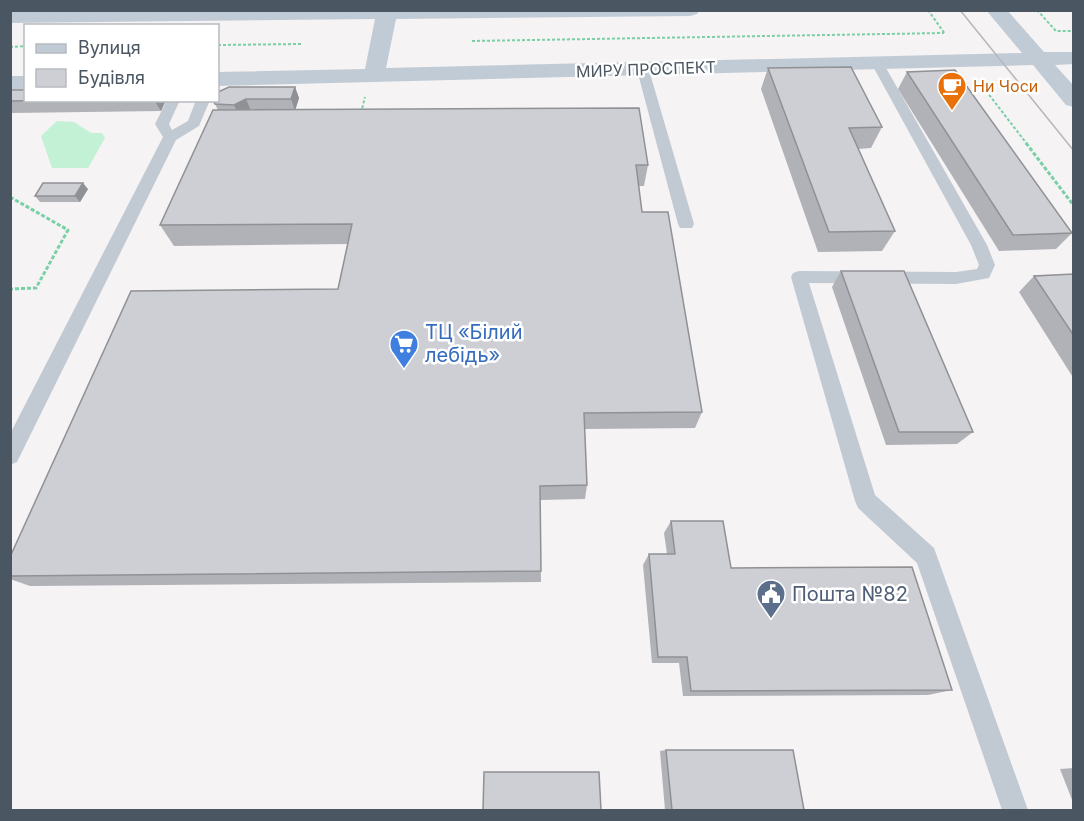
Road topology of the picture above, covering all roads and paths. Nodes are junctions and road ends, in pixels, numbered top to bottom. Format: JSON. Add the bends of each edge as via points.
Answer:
{"nodes":[{"id":1,"x":690,"y":10,"type":"edge"},
{"id":2,"x":996,"y":10,"type":"edge"},
{"id":3,"x":1037,"y":10,"type":"edge"},
{"id":4,"x":387,"y":12,"type":"junction"},
{"id":5,"x":10,"y":17,"type":"edge"},
{"id":6,"x":1074,"y":31,"type":"edge"},
{"id":7,"x":944,"y":33,"type":"dead end"},
{"id":8,"x":472,"y":41,"type":"dead end"},
{"id":9,"x":301,"y":44,"type":"dead end"},
{"id":10,"x":219,"y":45,"type":"edge"},
{"id":11,"x":1037,"y":58,"type":"junction"},
{"id":12,"x":1074,"y":58,"type":"edge"},
{"id":13,"x":876,"y":62,"type":"junction"},
{"id":14,"x":643,"y":70,"type":"junction"},
{"id":15,"x":219,"y":79,"type":"edge"},
{"id":16,"x":370,"y":83,"type":"junction"},
{"id":17,"x":1074,"y":100,"type":"edge"},
{"id":18,"x":173,"y":102,"type":"edge"},
{"id":19,"x":202,"y":102,"type":"edge"},
{"id":20,"x":361,"y":113,"type":"edge"},
{"id":21,"x":170,"y":137,"type":"junction"},
{"id":22,"x":10,"y":196,"type":"edge"},
{"id":23,"x":686,"y":224,"type":"dead end"},
{"id":24,"x":10,"y":288,"type":"edge"},
{"id":25,"x":10,"y":456,"type":"edge"},
{"id":26,"x":1015,"y":810,"type":"edge"}],
"edges":[{"from":1,"to":4,"type":"main road"},
{"from":2,"to":11,"type":"main road"},
{"from":3,"to":6,"type":"path","via":[[1056,31]]},
{"from":4,"to":5,"type":"main road"},
{"from":4,"to":16,"type":"main road"},
{"from":7,"to":8,"type":"path"},
{"from":9,"to":10,"type":"path"},
{"from":11,"to":12,"type":"main road","name":"МИРУ ПРОСПЕКТ"},
{"from":11,"to":13,"type":"main road","name":"МИРУ ПРОСПЕКТ"},
{"from":11,"to":17,"type":"main road"},
{"from":13,"to":14,"type":"main road","name":"МИРУ ПРОСПЕКТ"},
{"from":13,"to":26,"type":"lane","via":[[980,245],[987,265],[983,274],[956,278],[799,277],[866,501],[926,556]]},
{"from":14,"to":16,"type":"main road","name":"МИРУ ПРОСПЕКТ"},
{"from":14,"to":23,"type":"lane"},
{"from":15,"to":16,"type":"main road","name":"МИРУ ПРОСПЕКТ"},
{"from":16,"to":20,"type":"path"},
{"from":18,"to":21,"type":"lane","via":[[162,123]]},
{"from":19,"to":21,"type":"lane","via":[[194,123]]},
{"from":21,"to":25,"type":"lane"},
{"from":22,"to":24,"type":"path","via":[[68,230],[36,288]]}]}
